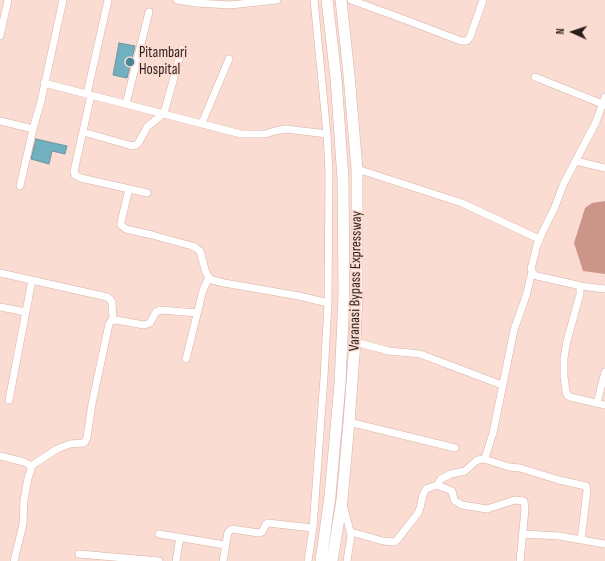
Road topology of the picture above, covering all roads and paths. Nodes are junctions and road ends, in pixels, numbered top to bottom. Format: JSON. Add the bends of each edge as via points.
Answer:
{"nodes":[{"id":1,"x":8,"y":0,"type":"edge"},
{"id":2,"x":63,"y":0,"type":"edge"},
{"id":3,"x":108,"y":0,"type":"edge"},
{"id":4,"x":177,"y":0,"type":"edge"},
{"id":5,"x":278,"y":0,"type":"edge"},
{"id":6,"x":314,"y":0,"type":"edge"},
{"id":7,"x":328,"y":0,"type":"edge"},
{"id":8,"x":341,"y":0,"type":"edge"},
{"id":9,"x":351,"y":0,"type":"edge"},
{"id":10,"x":483,"y":0,"type":"edge"},
{"id":11,"x":150,"y":12,"type":"dead end"},
{"id":12,"x":0,"y":36,"type":"edge"},
{"id":13,"x":182,"y":49,"type":"dead end"},
{"id":14,"x":229,"y":59,"type":"dead end"},
{"id":15,"x":535,"y":77,"type":"dead end"},
{"id":16,"x":44,"y":83,"type":"junction"},
{"id":17,"x":89,"y":94,"type":"junction"},
{"id":18,"x":605,"y":96,"type":"edge"},
{"id":19,"x":126,"y":104,"type":"junction"},
{"id":20,"x":604,"y":105,"type":"edge"},
{"id":21,"x":164,"y":114,"type":"junction"},
{"id":22,"x":0,"y":121,"type":"edge"},
{"id":23,"x":202,"y":123,"type":"junction"},
{"id":24,"x":32,"y":129,"type":"junction"},
{"id":25,"x":83,"y":132,"type":"junction"},
{"id":26,"x":327,"y":134,"type":"junction"},
{"id":27,"x":576,"y":161,"type":"junction"},
{"id":28,"x":605,"y":168,"type":"edge"},
{"id":29,"x":357,"y":169,"type":"junction"},
{"id":30,"x":20,"y":186,"type":"dead end"},
{"id":31,"x":129,"y":189,"type":"junction"},
{"id":32,"x":147,"y":193,"type":"dead end"},
{"id":33,"x":539,"y":239,"type":"junction"},
{"id":34,"x":532,"y":272,"type":"junction"},
{"id":35,"x":0,"y":273,"type":"edge"},
{"id":36,"x":209,"y":277,"type":"junction"},
{"id":37,"x":32,"y":280,"type":"junction"},
{"id":38,"x":580,"y":286,"type":"junction"},
{"id":39,"x":605,"y":289,"type":"edge"},
{"id":40,"x":328,"y":303,"type":"junction"},
{"id":41,"x":0,"y":307,"type":"edge"},
{"id":42,"x":26,"y":312,"type":"junction"},
{"id":43,"x":198,"y":313,"type":"junction"},
{"id":44,"x":113,"y":320,"type":"junction"},
{"id":45,"x":355,"y":342,"type":"junction"},
{"id":46,"x":186,"y":359,"type":"dead end"},
{"id":47,"x":605,"y":372,"type":"edge"},
{"id":48,"x":502,"y":385,"type":"junction"},
{"id":49,"x":9,"y":400,"type":"dead end"},
{"id":50,"x":597,"y":403,"type":"junction"},
{"id":51,"x":605,"y":405,"type":"edge"},
{"id":52,"x":349,"y":422,"type":"junction"},
{"id":53,"x":455,"y":448,"type":"dead end"},
{"id":54,"x":0,"y":456,"type":"edge"},
{"id":55,"x":484,"y":459,"type":"junction"},
{"id":56,"x":31,"y":466,"type":"junction"},
{"id":57,"x":437,"y":485,"type":"junction"},
{"id":58,"x":342,"y":500,"type":"junction"},
{"id":59,"x":313,"y":528,"type":"junction"},
{"id":60,"x":351,"y":532,"type":"junction"},
{"id":61,"x":159,"y":534,"type":"dead end"},
{"id":62,"x":523,"y":534,"type":"junction"},
{"id":63,"x":180,"y":537,"type":"junction"},
{"id":64,"x":581,"y":540,"type":"junction"},
{"id":65,"x":605,"y":544,"type":"edge"},
{"id":66,"x":225,"y":545,"type":"junction"},
{"id":67,"x":79,"y":554,"type":"dead end"},
{"id":68,"x":137,"y":560,"type":"edge"},
{"id":69,"x":14,"y":561,"type":"edge"},
{"id":70,"x":159,"y":561,"type":"edge"},
{"id":71,"x":176,"y":561,"type":"edge"},
{"id":72,"x":223,"y":561,"type":"edge"},
{"id":73,"x":308,"y":561,"type":"edge"},
{"id":74,"x":321,"y":561,"type":"edge"},
{"id":75,"x":332,"y":561,"type":"edge"},
{"id":76,"x":347,"y":561,"type":"edge"},
{"id":77,"x":520,"y":561,"type":"edge"}],
"edges":[{"from":1,"to":12,"type":"street"},
{"from":2,"to":16,"type":"street"},
{"from":3,"to":17,"type":"street"},
{"from":4,"to":5,"type":"street","via":[[230,4]]},
{"from":6,"to":26,"type":"street"},
{"from":7,"to":74,"type":"highway","name":"Varanasi Bypass Expressway","via":[[343,179],[344,295],[340,384],[330,496]]},
{"from":8,"to":29,"type":"highway","name":"Varanasi Bypass Expressway"},
{"from":9,"to":10,"type":"street","via":[[460,41],[467,41],[470,38]]},
{"from":11,"to":19,"type":"street"},
{"from":13,"to":21,"type":"street"},
{"from":14,"to":23,"type":"street"},
{"from":15,"to":20,"type":"street"},
{"from":16,"to":17,"type":"street"},
{"from":16,"to":24,"type":"street"},
{"from":17,"to":19,"type":"street"},
{"from":17,"to":25,"type":"street"},
{"from":18,"to":20,"type":"street"},
{"from":19,"to":21,"type":"street"},
{"from":20,"to":27,"type":"street"},
{"from":21,"to":23,"type":"street"},
{"from":21,"to":25,"type":"street","via":[[147,127],[139,142],[133,146]]},
{"from":22,"to":24,"type":"street"},
{"from":23,"to":26,"type":"street","via":[[241,134],[265,134],[286,129]]},
{"from":24,"to":30,"type":"street"},
{"from":25,"to":31,"type":"street","via":[[75,175]]},
{"from":26,"to":40,"type":"street"},
{"from":27,"to":28,"type":"street"},
{"from":27,"to":33,"type":"street"},
{"from":29,"to":33,"type":"street","via":[[462,203]]},
{"from":29,"to":45,"type":"highway","name":"Varanasi Bypass Expressway"},
{"from":31,"to":32,"type":"street"},
{"from":31,"to":36,"type":"street","via":[[122,226],[196,248],[200,251]]},
{"from":33,"to":34,"type":"street"},
{"from":34,"to":38,"type":"street","via":[[537,276]]},
{"from":34,"to":48,"type":"street","via":[[514,330]]},
{"from":35,"to":37,"type":"street"},
{"from":36,"to":40,"type":"street","via":[[224,283]]},
{"from":36,"to":43,"type":"street"},
{"from":37,"to":42,"type":"street"},
{"from":37,"to":44,"type":"street","via":[[106,297],[112,305]]},
{"from":38,"to":39,"type":"street"},
{"from":38,"to":50,"type":"street","via":[[566,346],[565,384],[567,395],[570,397]]},
{"from":40,"to":59,"type":"street"},
{"from":41,"to":42,"type":"street"},
{"from":42,"to":49,"type":"street"},
{"from":43,"to":44,"type":"street","via":[[160,310],[150,323],[144,325]]},
{"from":43,"to":46,"type":"street"},
{"from":44,"to":56,"type":"street","via":[[109,324],[84,442],[57,449]]},
{"from":45,"to":48,"type":"street","via":[[389,351],[420,354]]},
{"from":45,"to":52,"type":"highway","name":"Varanasi Bypass Expressway"},
{"from":47,"to":50,"type":"street"},
{"from":48,"to":55,"type":"street","via":[[493,433]]},
{"from":50,"to":51,"type":"street"},
{"from":52,"to":53,"type":"street"},
{"from":52,"to":58,"type":"highway","name":"Varanasi Bypass Expressway"},
{"from":54,"to":56,"type":"street"},
{"from":55,"to":57,"type":"street","via":[[476,461],[465,471],[444,477]]},
{"from":55,"to":64,"type":"street","via":[[586,486]]},
{"from":56,"to":69,"type":"street"},
{"from":57,"to":60,"type":"street","via":[[426,489],[418,513],[394,542]]},
{"from":57,"to":62,"type":"street","via":[[452,491],[455,501],[462,505],[487,509],[515,500],[524,501]]},
{"from":58,"to":60,"type":"street"},
{"from":58,"to":75,"type":"highway","name":"Varanasi Bypass Expressway"},
{"from":59,"to":66,"type":"street","via":[[268,523],[259,533],[232,529],[228,532]]},
{"from":59,"to":73,"type":"street"},
{"from":60,"to":76,"type":"street"},
{"from":61,"to":63,"type":"street"},
{"from":62,"to":64,"type":"street"},
{"from":62,"to":77,"type":"street"},
{"from":63,"to":66,"type":"street"},
{"from":63,"to":71,"type":"street"},
{"from":64,"to":65,"type":"street"},
{"from":66,"to":72,"type":"street"},
{"from":67,"to":68,"type":"street"},
{"from":68,"to":70,"type":"street"}]}
